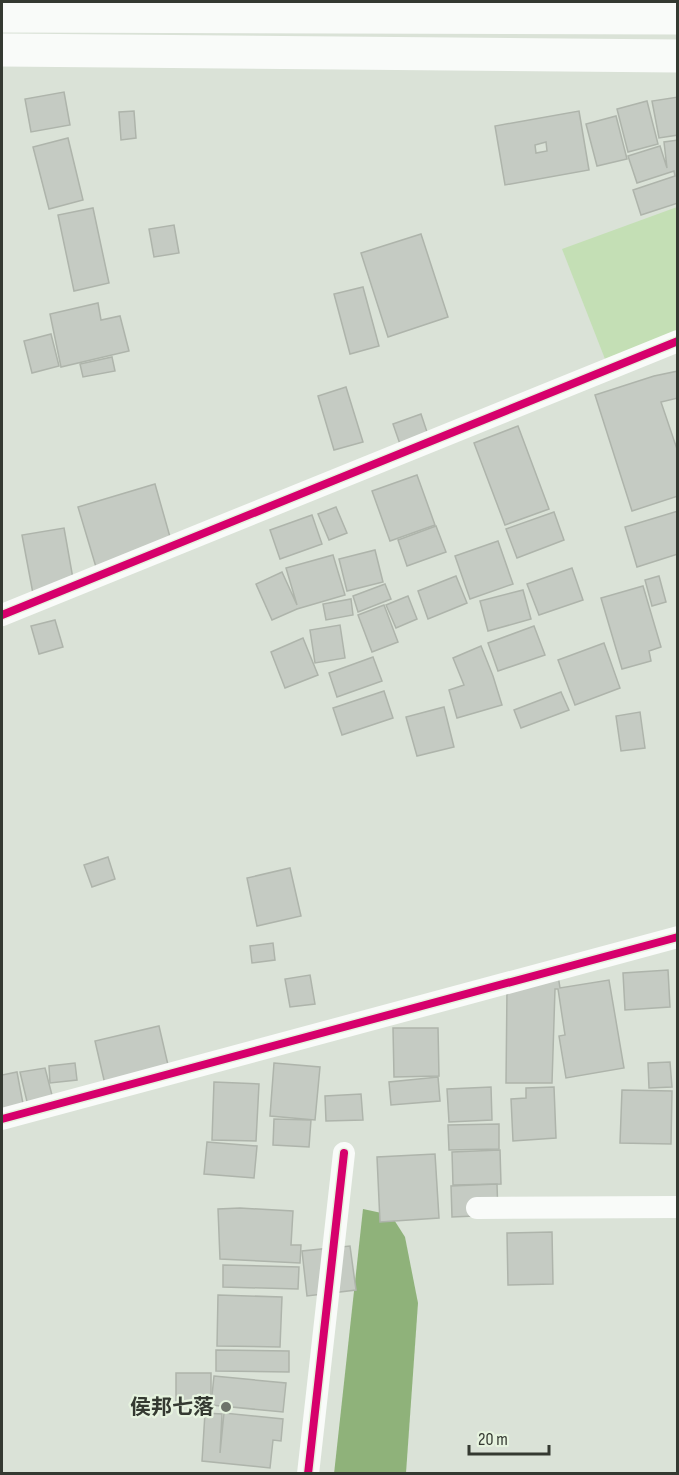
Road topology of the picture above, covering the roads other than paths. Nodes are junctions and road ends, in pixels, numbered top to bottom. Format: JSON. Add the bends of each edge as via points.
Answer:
{"nodes":[{"id":1,"x":2,"y":16,"type":"edge"},
{"id":2,"x":678,"y":18,"type":"edge"},
{"id":3,"x":2,"y":50,"type":"edge"},
{"id":4,"x":678,"y":56,"type":"edge"},
{"id":5,"x":678,"y":342,"type":"edge"},
{"id":6,"x":2,"y":615,"type":"edge"},
{"id":7,"x":678,"y":937,"type":"edge"},
{"id":8,"x":2,"y":1119,"type":"edge"},
{"id":9,"x":344,"y":1153,"type":"dead end"},
{"id":10,"x":678,"y":1207,"type":"edge"},
{"id":11,"x":477,"y":1208,"type":"dead end"},
{"id":12,"x":308,"y":1473,"type":"edge"}],
"edges":[{"from":1,"to":2,"type":"main road"},
{"from":3,"to":4,"type":"main road"},
{"from":5,"to":6,"type":"street"},
{"from":7,"to":8,"type":"street"},
{"from":9,"to":12,"type":"street"},
{"from":10,"to":11,"type":"street"}]}
